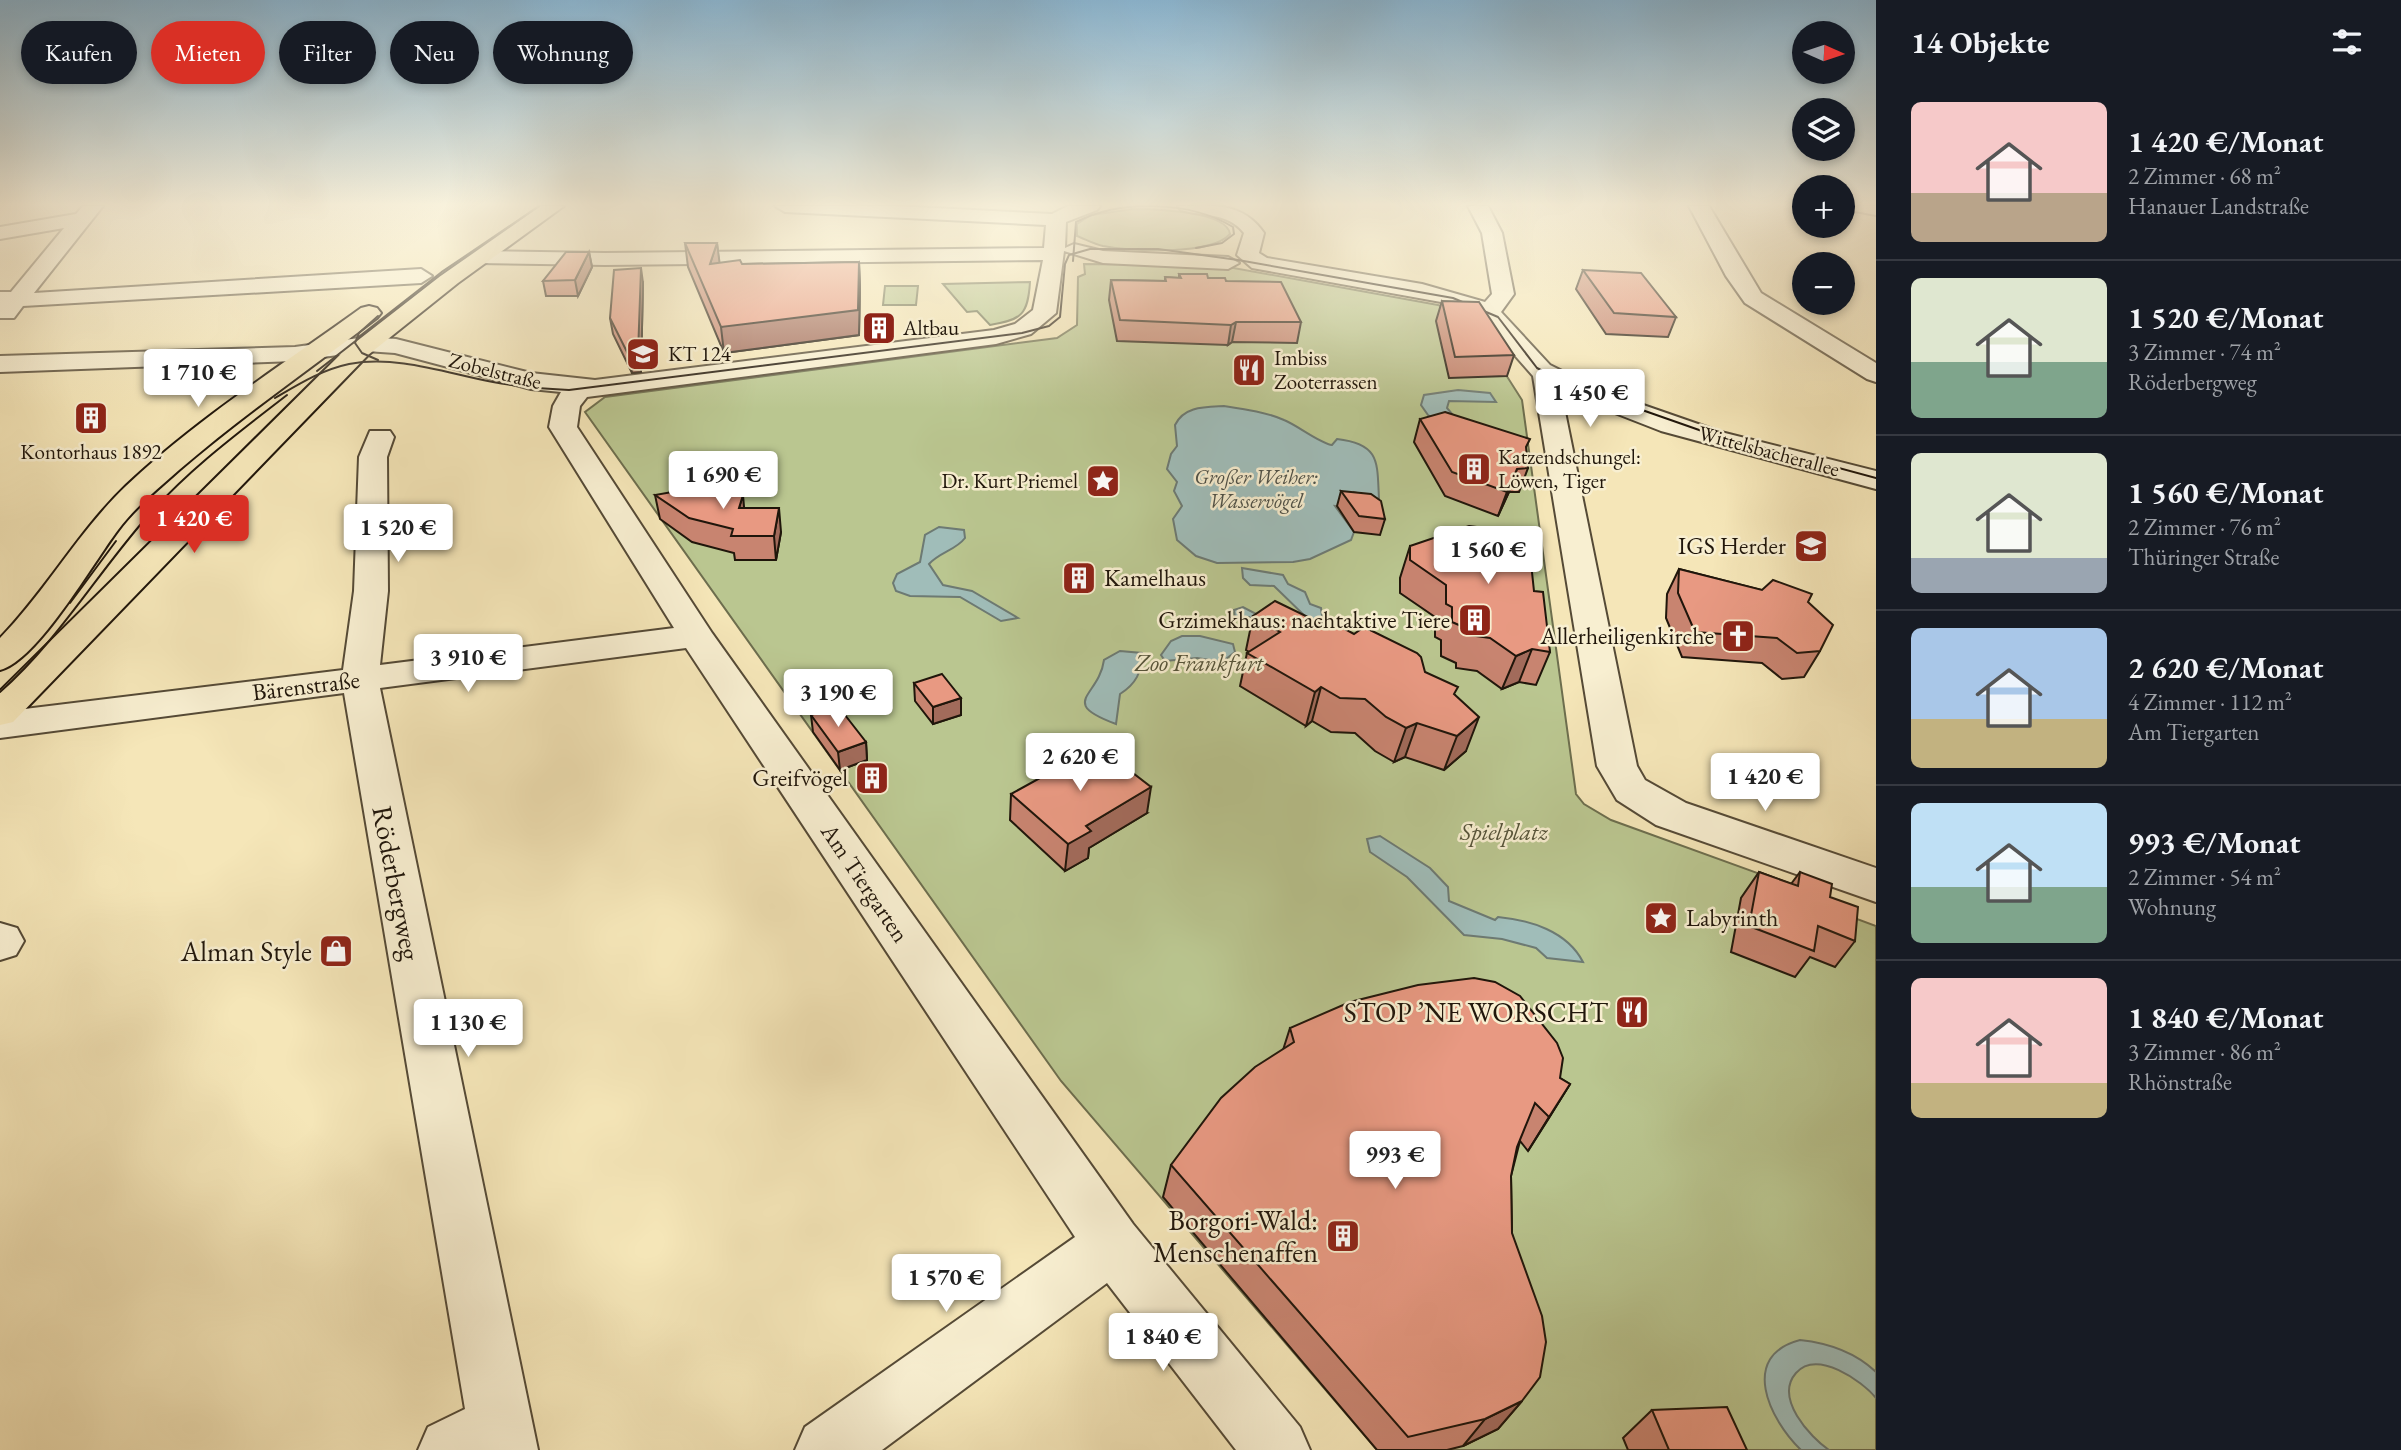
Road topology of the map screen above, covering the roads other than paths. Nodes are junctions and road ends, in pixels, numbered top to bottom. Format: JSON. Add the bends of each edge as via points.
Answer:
{"nodes":[{"id":1,"x":31,"y":274,"type":"edge"},
{"id":2,"x":424,"y":274,"type":"edge"},
{"id":3,"x":458,"y":274,"type":"edge"},
{"id":4,"x":1057,"y":274,"type":"edge"},
{"id":5,"x":1317,"y":274,"type":"edge"},
{"id":6,"x":1499,"y":274,"type":"edge"},
{"id":7,"x":1736,"y":274,"type":"edge"},
{"id":8,"x":421,"y":276,"type":"junction"},
{"id":9,"x":8,"y":299,"type":"edge"},
{"id":10,"x":1490,"y":312,"type":"junction"},
{"id":11,"x":0,"y":320,"type":"edge"},
{"id":12,"x":375,"y":342,"type":"junction"},
{"id":13,"x":314,"y":352,"type":"junction"},
{"id":14,"x":0,"y":364,"type":"edge"},
{"id":15,"x":1545,"y":374,"type":"junction"},
{"id":16,"x":1876,"y":374,"type":"edge"},
{"id":17,"x":595,"y":388,"type":"junction"},
{"id":18,"x":1623,"y":407,"type":"junction"},
{"id":19,"x":1552,"y":415,"type":"junction"},
{"id":20,"x":380,"y":437,"type":"dead end"},
{"id":21,"x":1876,"y":480,"type":"edge"},
{"id":22,"x":696,"y":636,"type":"junction"},
{"id":23,"x":0,"y":659,"type":"edge"},
{"id":24,"x":360,"y":680,"type":"junction"},
{"id":25,"x":0,"y":713,"type":"edge"},
{"id":26,"x":0,"y":726,"type":"edge"},
{"id":27,"x":1876,"y":885,"type":"edge"},
{"id":28,"x":1114,"y":1244,"type":"junction"},
{"id":29,"x":486,"y":1442,"type":"edge"},
{"id":30,"x":828,"y":1450,"type":"edge"},
{"id":31,"x":1277,"y":1450,"type":"edge"}],
"edges":[{"from":1,"to":9,"type":"street"},
{"from":2,"to":8,"type":"main road"},
{"from":3,"to":12,"type":"main road"},
{"from":4,"to":17,"type":"street","via":[[1042,317],[996,337]]},
{"from":5,"to":10,"type":"street","via":[[1454,299]]},
{"from":6,"to":10,"type":"street","via":[[1503,295]]},
{"from":7,"to":16,"type":"street","via":[[1753,298]]},
{"from":8,"to":9,"type":"street"},
{"from":8,"to":13,"type":"main road"},
{"from":9,"to":11,"type":"street"},
{"from":10,"to":15,"type":"street"},
{"from":12,"to":13,"type":"street"},
{"from":12,"to":17,"type":"street","name":"Zobelstraße","via":[[531,381]]},
{"from":12,"to":25,"type":"main road","via":[[327,380]]},
{"from":13,"to":14,"type":"street"},
{"from":13,"to":23,"type":"main road","via":[[138,491],[109,521],[35,622]]},
{"from":15,"to":18,"type":"street","name":"Wittelsbacherallee"},
{"from":15,"to":19,"type":"street"},
{"from":17,"to":22,"type":"street","name":"Am Tiergarten","via":[[573,393],[565,407],[563,427]]},
{"from":18,"to":19,"type":"street","via":[[1586,405]]},
{"from":18,"to":21,"type":"street","name":"Wittelsbacherallee"},
{"from":19,"to":27,"type":"street","via":[[1617,766],[1631,790],[1671,814]]},
{"from":20,"to":24,"type":"street","name":"Röderbergweg","via":[[373,457],[371,591]]},
{"from":22,"to":24,"type":"street","name":"Bärenstraße"},
{"from":22,"to":28,"type":"street","name":"Am Tiergarten"},
{"from":24,"to":26,"type":"street","name":"Bärenstraße"},
{"from":24,"to":29,"type":"street","name":"Röderbergweg"},
{"from":28,"to":30,"type":"street"},
{"from":28,"to":31,"type":"street","name":"Am Tiergarten"}]}
